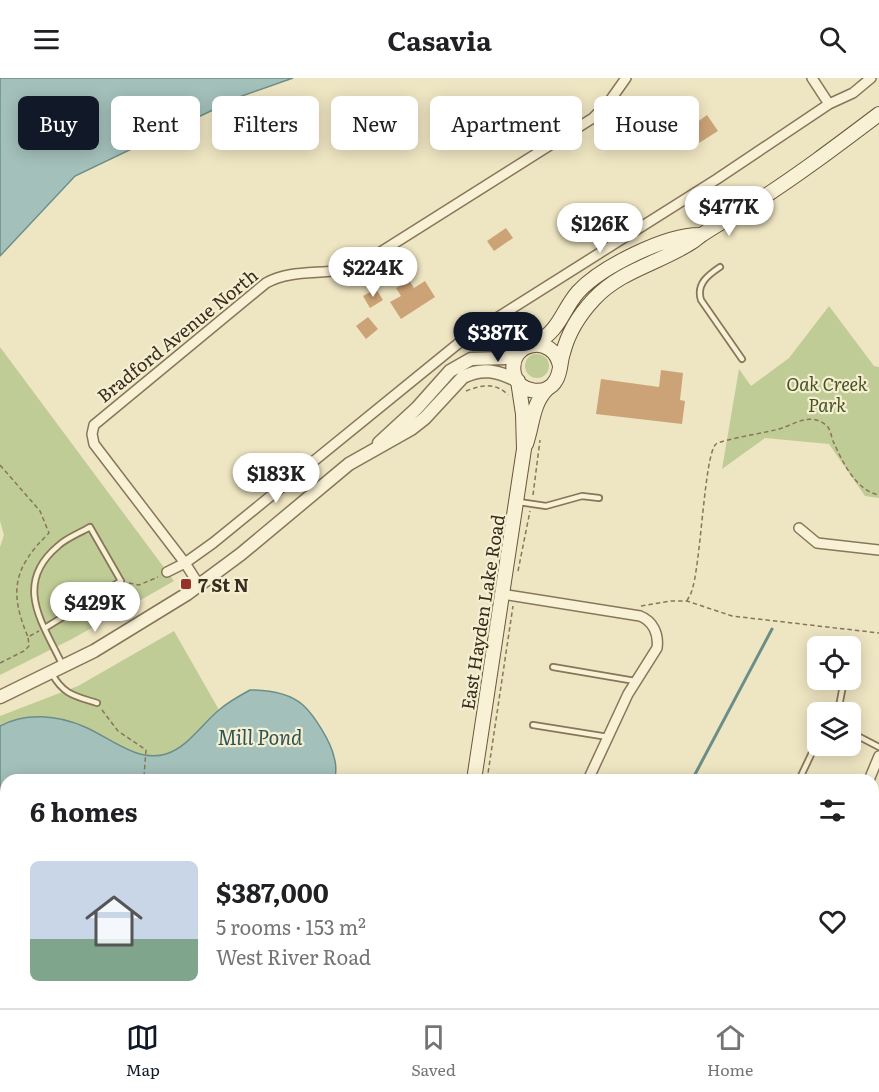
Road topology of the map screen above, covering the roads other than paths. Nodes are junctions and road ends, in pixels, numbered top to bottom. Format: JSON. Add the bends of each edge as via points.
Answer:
{"nodes":[{"id":1,"x":626,"y":78,"type":"edge"},
{"id":2,"x":812,"y":78,"type":"edge"},
{"id":3,"x":871,"y":78,"type":"edge"},
{"id":4,"x":829,"y":104,"type":"junction"},
{"id":5,"x":879,"y":114,"type":"edge"},
{"id":6,"x":701,"y":235,"type":"junction"},
{"id":7,"x":720,"y":267,"type":"dead end"},
{"id":8,"x":535,"y":344,"type":"junction"},
{"id":9,"x":520,"y":350,"type":"junction"},
{"id":10,"x":742,"y":359,"type":"dead end"},
{"id":11,"x":560,"y":366,"type":"junction"},
{"id":12,"x":517,"y":380,"type":"junction"},
{"id":13,"x":548,"y":388,"type":"junction"},
{"id":14,"x":524,"y":449,"type":"junction"},
{"id":15,"x":371,"y":450,"type":"junction"},
{"id":16,"x":599,"y":498,"type":"dead end"},
{"id":17,"x":517,"y":501,"type":"junction"},
{"id":18,"x":799,"y":528,"type":"dead end"},
{"id":19,"x":879,"y":550,"type":"edge"},
{"id":20,"x":185,"y":563,"type":"junction"},
{"id":21,"x":167,"y":572,"type":"road end"},
{"id":22,"x":199,"y":585,"type":"junction"},
{"id":23,"x":502,"y":594,"type":"junction"},
{"id":24,"x":45,"y":628,"type":"junction"},
{"id":25,"x":63,"y":666,"type":"junction"},
{"id":26,"x":553,"y":667,"type":"dead end"},
{"id":27,"x":51,"y":672,"type":"junction"},
{"id":28,"x":635,"y":681,"type":"junction"},
{"id":29,"x":0,"y":697,"type":"edge"},
{"id":30,"x":97,"y":703,"type":"road end"},
{"id":31,"x":533,"y":725,"type":"dead end"},
{"id":32,"x":608,"y":737,"type":"junction"},
{"id":33,"x":861,"y":738,"type":"edge"},
{"id":34,"x":879,"y":747,"type":"edge"},
{"id":35,"x":810,"y":756,"type":"edge"},
{"id":36,"x":879,"y":756,"type":"edge"},
{"id":37,"x":475,"y":774,"type":"edge"},
{"id":38,"x":591,"y":774,"type":"edge"},
{"id":39,"x":802,"y":774,"type":"edge"},
{"id":40,"x":872,"y":774,"type":"edge"}],
"edges":[{"from":1,"to":20,"type":"street","name":"Bradford Avenue North","via":[[592,118],[360,265],[338,271],[290,274],[266,283],[101,417],[94,425],[94,444]]},
{"from":2,"to":4,"type":"street"},
{"from":3,"to":4,"type":"street","via":[[853,93]]},
{"from":4,"to":20,"type":"street","via":[[443,354]]},
{"from":5,"to":6,"type":"main road","via":[[778,188]]},
{"from":6,"to":8,"type":"main road","via":[[689,235],[648,249],[609,268],[579,291],[554,330]]},
{"from":6,"to":11,"type":"main road","via":[[687,246],[619,279],[594,299],[573,328]]},
{"from":7,"to":10,"type":"lane","via":[[704,280],[699,294]]},
{"from":8,"to":9,"type":"main road"},
{"from":8,"to":11,"type":"main road","via":[[551,350]]},
{"from":9,"to":12,"type":"main road","via":[[514,366]]},
{"from":9,"to":15,"type":"street","via":[[506,358],[471,359],[450,371]]},
{"from":11,"to":13,"type":"main road","via":[[556,380]]},
{"from":12,"to":13,"type":"main road","via":[[535,391]]},
{"from":12,"to":14,"type":"main road","name":"East Hayden Lake Road"},
{"from":12,"to":15,"type":"street","via":[[489,370],[471,373],[424,418],[396,439]]},
{"from":13,"to":14,"type":"main road","name":"East Hayden Lake Road","via":[[537,400]]},
{"from":14,"to":17,"type":"main road","name":"East Hayden Lake Road"},
{"from":15,"to":22,"type":"street"},
{"from":16,"to":17,"type":"lane","via":[[582,495],[546,506]]},
{"from":17,"to":23,"type":"main road","name":"East Hayden Lake Road"},
{"from":18,"to":19,"type":"street","via":[[817,543]]},
{"from":20,"to":21,"type":"street"},
{"from":20,"to":22,"type":"street"},
{"from":22,"to":25,"type":"street","via":[[147,621]]},
{"from":23,"to":28,"type":"street","via":[[649,620],[658,641]]},
{"from":23,"to":37,"type":"main road","name":"East Hayden Lake Road"},
{"from":24,"to":24,"type":"lane","via":[[121,581],[90,527],[58,545],[42,564],[35,581],[35,610]]},
{"from":24,"to":25,"type":"lane"},
{"from":25,"to":27,"type":"street"},
{"from":26,"to":28,"type":"lane"},
{"from":27,"to":29,"type":"street"},
{"from":27,"to":30,"type":"lane","via":[[67,693]]},
{"from":28,"to":32,"type":"street"},
{"from":31,"to":32,"type":"lane"},
{"from":32,"to":38,"type":"street"},
{"from":33,"to":34,"type":"lane"},
{"from":35,"to":39,"type":"lane"},
{"from":36,"to":40,"type":"street"}]}
